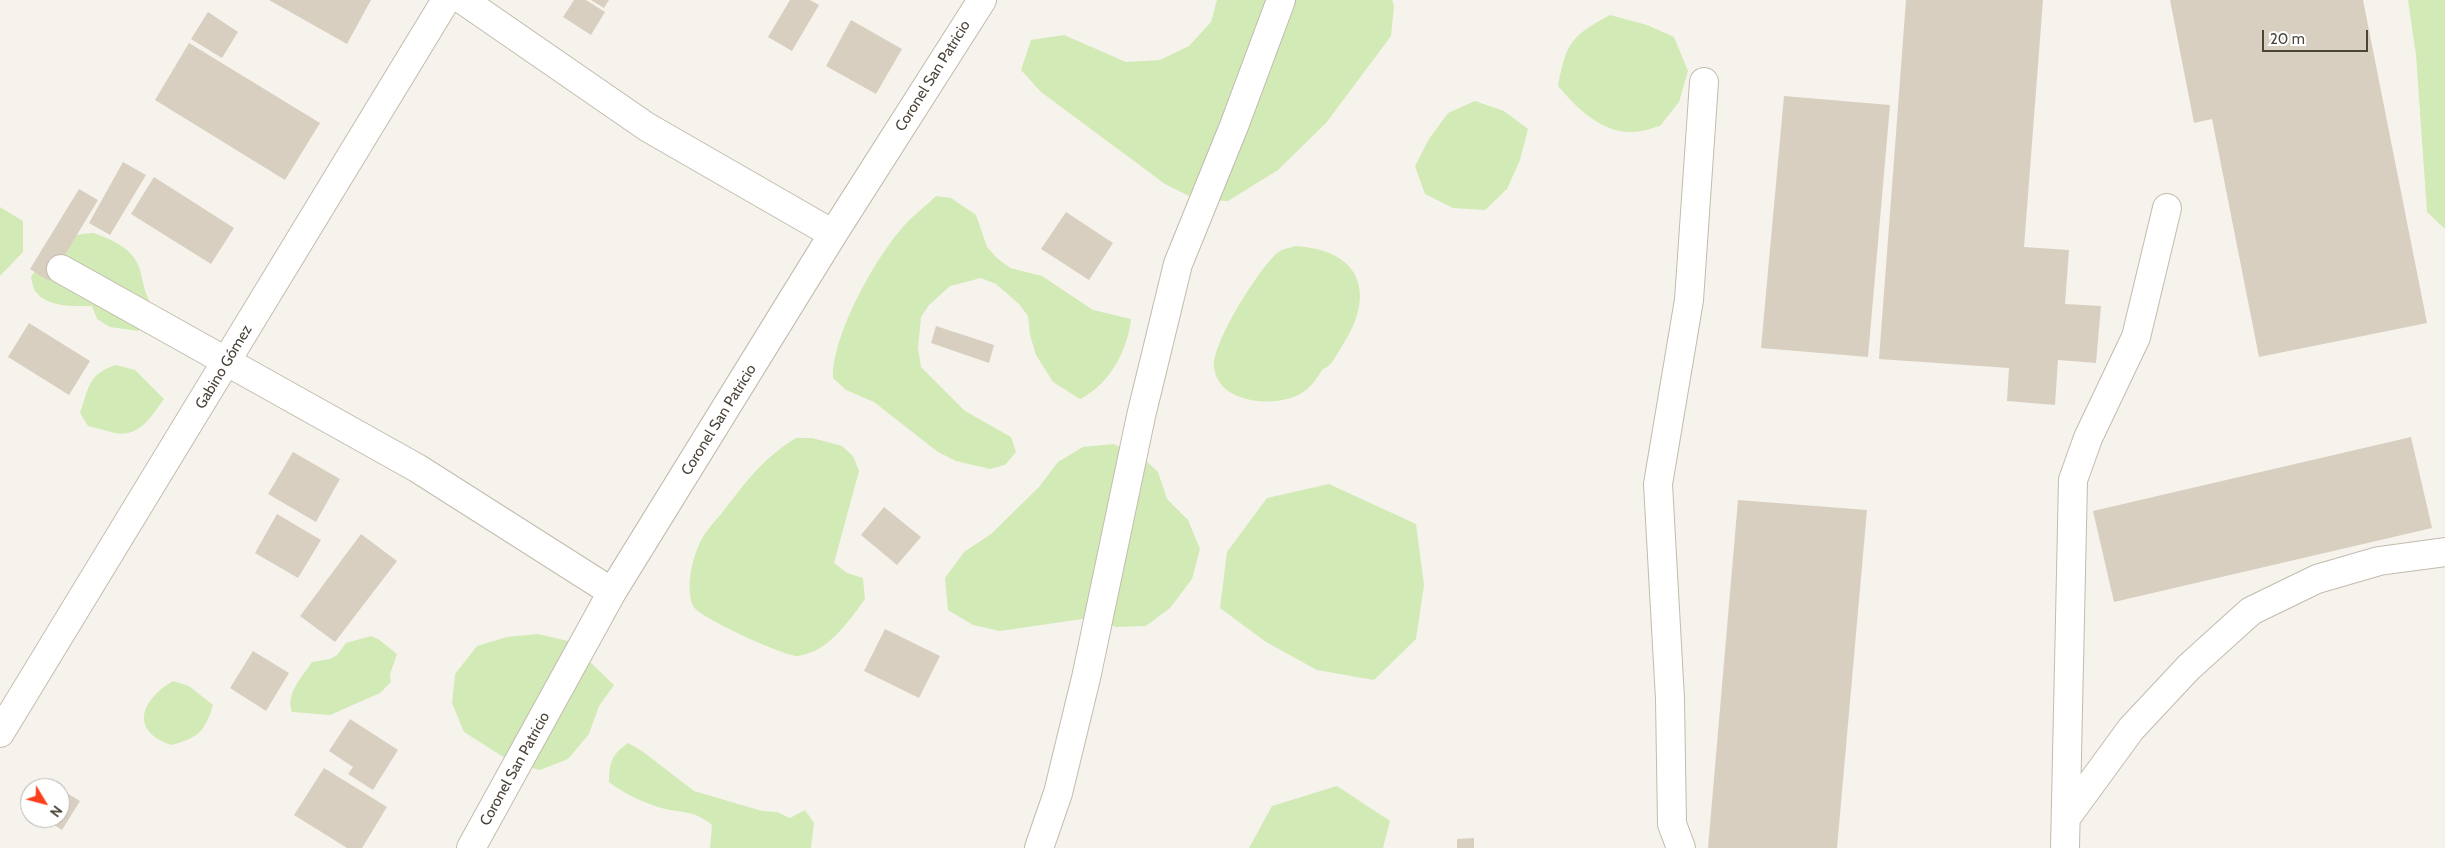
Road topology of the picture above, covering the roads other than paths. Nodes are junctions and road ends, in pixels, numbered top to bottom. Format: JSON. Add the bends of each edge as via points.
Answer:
{"nodes":[{"id":1,"x":446,"y":0,"type":"edge"},
{"id":2,"x":463,"y":0,"type":"edge"},
{"id":3,"x":982,"y":0,"type":"edge"},
{"id":4,"x":1281,"y":0,"type":"edge"},
{"id":5,"x":1704,"y":82,"type":"dead end"},
{"id":6,"x":2166,"y":208,"type":"dead end"},
{"id":7,"x":833,"y":234,"type":"junction"},
{"id":8,"x":61,"y":269,"type":"dead end"},
{"id":9,"x":227,"y":362,"type":"junction"},
{"id":10,"x":2445,"y":552,"type":"edge"},
{"id":11,"x":612,"y":592,"type":"junction"},
{"id":12,"x":0,"y":733,"type":"edge"},
{"id":13,"x":2066,"y":818,"type":"junction"},
{"id":14,"x":471,"y":848,"type":"edge"},
{"id":15,"x":1039,"y":848,"type":"edge"},
{"id":16,"x":1682,"y":848,"type":"edge"},
{"id":17,"x":2065,"y":848,"type":"edge"}],
"edges":[{"from":1,"to":9,"type":"street","name":"Gabino Gómez"},
{"from":2,"to":7,"type":"street","via":[[647,127]]},
{"from":3,"to":7,"type":"street","name":"Coronel San Patricio"},
{"from":4,"to":15,"type":"street","via":[[1178,264],[1140,416],[1086,678],[1058,793]]},
{"from":5,"to":16,"type":"street","via":[[1689,300],[1658,484],[1670,699],[1672,824]]},
{"from":6,"to":13,"type":"street","via":[[2136,337],[2088,438],[2073,480]]},
{"from":7,"to":11,"type":"street","name":"Coronel San Patricio"},
{"from":8,"to":9,"type":"street"},
{"from":9,"to":11,"type":"street","via":[[417,468]]},
{"from":9,"to":12,"type":"street","name":"Gabino Gómez"},
{"from":10,"to":13,"type":"street","via":[[2379,561],[2317,579],[2251,611],[2189,667],[2131,729]]},
{"from":11,"to":14,"type":"street","name":"Coronel San Patricio"},
{"from":13,"to":17,"type":"street"}]}
